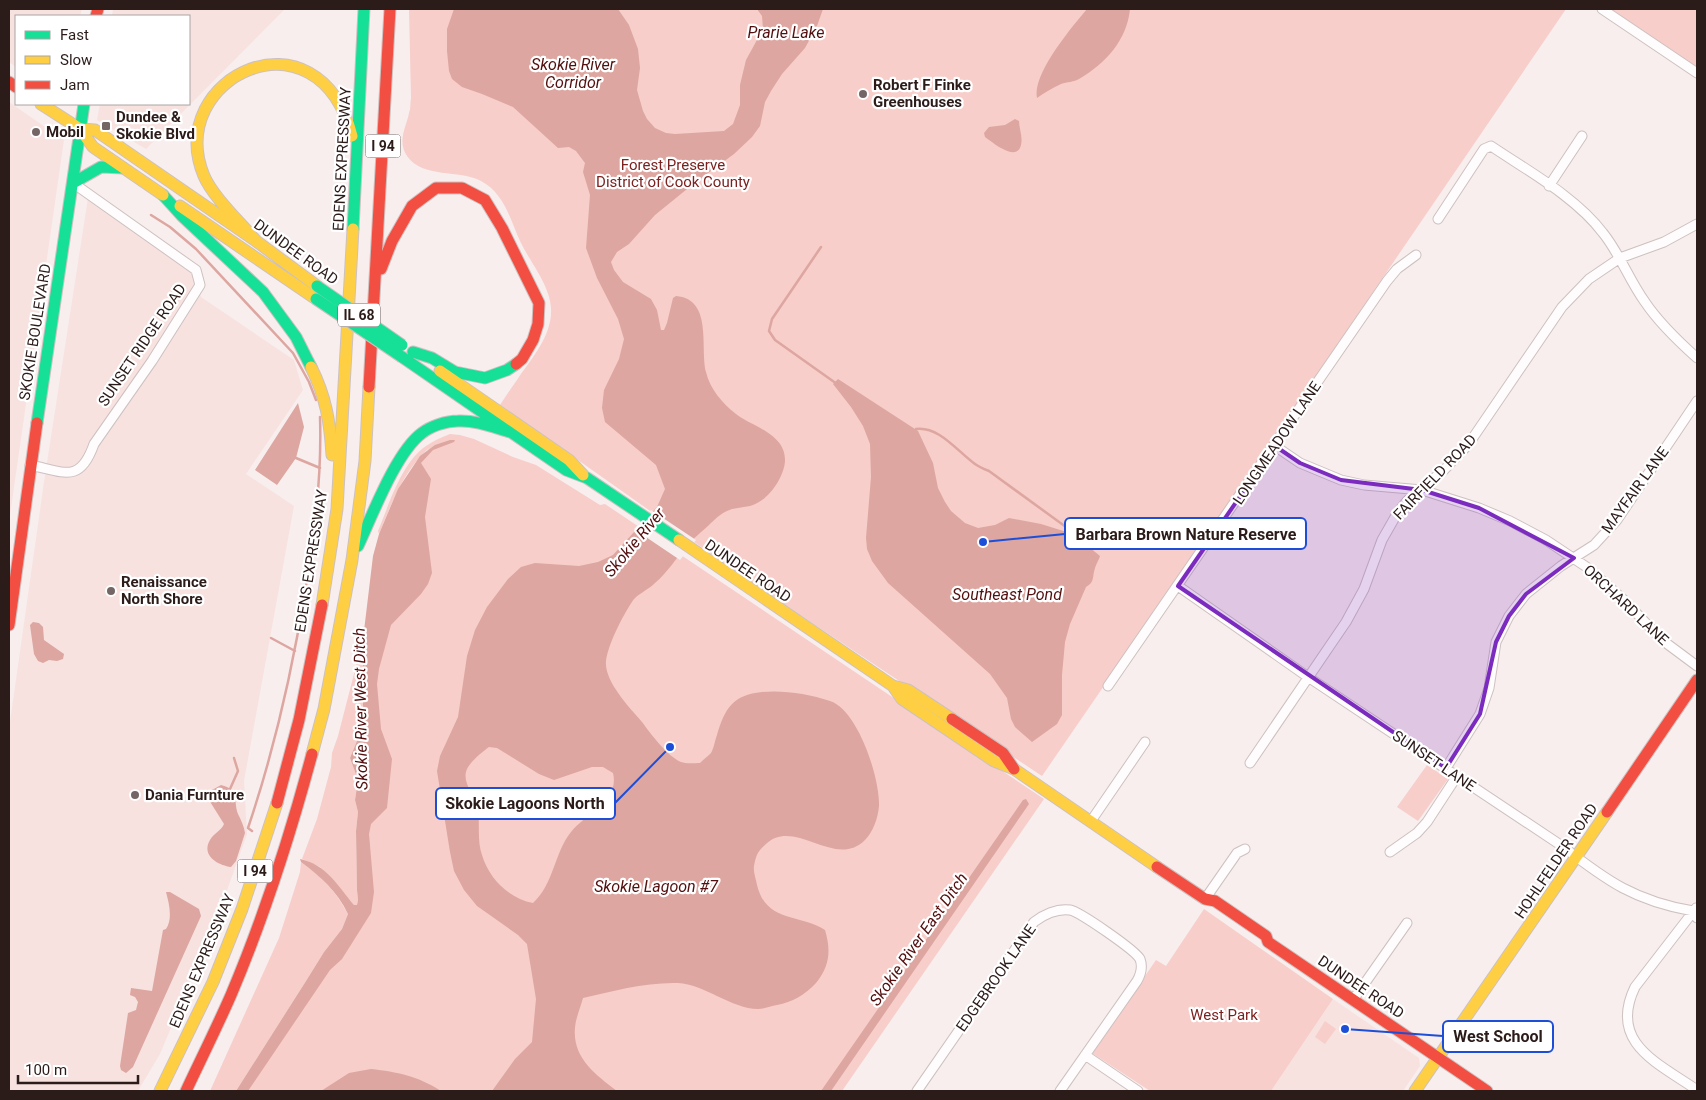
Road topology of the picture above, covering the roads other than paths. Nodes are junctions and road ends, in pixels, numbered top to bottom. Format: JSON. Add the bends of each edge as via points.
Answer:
{"nodes":[{"id":1,"x":364,"y":9,"type":"edge"},
{"id":2,"x":390,"y":9,"type":"edge"},
{"id":3,"x":1602,"y":9,"type":"edge"},
{"id":4,"x":1697,"y":73,"type":"edge"},
{"id":5,"x":42,"y":105,"type":"edge"},
{"id":6,"x":84,"y":105,"type":"edge"},
{"id":7,"x":80,"y":130,"type":"junction"},
{"id":8,"x":1582,"y":136,"type":"dead end"},
{"id":9,"x":356,"y":157,"type":"junction"},
{"id":10,"x":124,"y":168,"type":"junction"},
{"id":11,"x":73,"y":183,"type":"junction"},
{"id":12,"x":1549,"y":186,"type":"junction"},
{"id":13,"x":163,"y":195,"type":"junction"},
{"id":14,"x":1438,"y":219,"type":"dead end"},
{"id":15,"x":1697,"y":224,"type":"edge"},
{"id":16,"x":256,"y":241,"type":"junction"},
{"id":17,"x":1416,"y":255,"type":"dead end"},
{"id":18,"x":1620,"y":258,"type":"junction"},
{"id":19,"x":375,"y":283,"type":"junction"},
{"id":20,"x":413,"y":352,"type":"junction"},
{"id":21,"x":1697,"y":358,"type":"edge"},
{"id":22,"x":1697,"y":401,"type":"edge"},
{"id":23,"x":510,"y":432,"type":"junction"},
{"id":24,"x":1275,"y":446,"type":"junction"},
{"id":25,"x":30,"y":465,"type":"junction"},
{"id":26,"x":587,"y":478,"type":"junction"},
{"id":27,"x":1422,"y":490,"type":"junction"},
{"id":28,"x":337,"y":509,"type":"junction"},
{"id":29,"x":1574,"y":558,"type":"junction"},
{"id":30,"x":352,"y":560,"type":"junction"},
{"id":31,"x":1178,"y":586,"type":"junction"},
{"id":32,"x":10,"y":610,"type":"edge"},
{"id":33,"x":9,"y":625,"type":"edge"},
{"id":34,"x":1697,"y":666,"type":"edge"},
{"id":35,"x":1308,"y":677,"type":"junction"},
{"id":36,"x":1697,"y":680,"type":"edge"},
{"id":37,"x":1108,"y":686,"type":"dead end"},
{"id":38,"x":1145,"y":742,"type":"dead end"},
{"id":39,"x":1250,"y":763,"type":"dead end"},
{"id":40,"x":1446,"y":768,"type":"junction"},
{"id":41,"x":1457,"y":776,"type":"junction"},
{"id":42,"x":1091,"y":821,"type":"junction"},
{"id":43,"x":1245,"y":849,"type":"dead end"},
{"id":44,"x":1390,"y":852,"type":"dead end"},
{"id":45,"x":1576,"y":857,"type":"junction"},
{"id":46,"x":1205,"y":899,"type":"junction"},
{"id":47,"x":1696,"y":912,"type":"edge"},
{"id":48,"x":1407,"y":923,"type":"dead end"},
{"id":49,"x":1353,"y":1000,"type":"junction"},
{"id":50,"x":1085,"y":1055,"type":"junction"},
{"id":51,"x":1438,"y":1058,"type":"junction"},
{"id":52,"x":1697,"y":1090,"type":"edge"},
{"id":53,"x":160,"y":1091,"type":"edge"},
{"id":54,"x":186,"y":1091,"type":"edge"},
{"id":55,"x":917,"y":1091,"type":"edge"},
{"id":56,"x":1060,"y":1091,"type":"edge"},
{"id":57,"x":1138,"y":1091,"type":"edge"},
{"id":58,"x":1415,"y":1091,"type":"edge"},
{"id":59,"x":1487,"y":1091,"type":"edge"}],
"edges":[{"from":1,"to":9,"type":"main road","name":"EDENS EXPRESSWAY","number":"I 94"},
{"from":2,"to":19,"type":"main road","number":"I 94"},
{"from":3,"to":4,"type":"street"},
{"from":5,"to":7,"type":"main road","name":"DUNDEE ROAD","number":"IL 68"},
{"from":6,"to":7,"type":"main road","name":"SKOKIE BOULEVARD"},
{"from":7,"to":10,"type":"main road","name":"DUNDEE ROAD","number":"IL 68","via":[[93,147]]},
{"from":7,"to":11,"type":"main road","name":"SKOKIE BOULEVARD"},
{"from":7,"to":16,"type":"main road","name":"DUNDEE ROAD","number":"IL 68","via":[[95,130]]},
{"from":8,"to":12,"type":"street"},
{"from":9,"to":16,"type":"main road","via":[[350,124],[341,101],[322,80],[300,68],[276,64],[252,67],[234,77],[216,94],[202,118],[197,146],[204,176]]},
{"from":9,"to":28,"type":"main road","name":"EDENS EXPRESSWAY","number":"I 94"},
{"from":10,"to":11,"type":"main road","via":[[109,164]]},
{"from":10,"to":13,"type":"main road","name":"DUNDEE ROAD","number":"IL 68"},
{"from":11,"to":25,"type":"main road","name":"SKOKIE BOULEVARD"},
{"from":11,"to":25,"type":"street","name":"SUNSET RIDGE ROAD","via":[[196,270],[200,285],[94,444],[83,467],[68,473]]},
{"from":12,"to":14,"type":"street","via":[[1491,146],[1487,147]]},
{"from":12,"to":18,"type":"street","via":[[1588,215]]},
{"from":13,"to":23,"type":"main road","name":"DUNDEE ROAD","bridge":true},
{"from":13,"to":28,"type":"main road","via":[[263,292],[296,337],[321,388],[330,426]]},
{"from":15,"to":18,"type":"street","name":"FAIRFIELD ROAD","via":[[1664,242]]},
{"from":16,"to":20,"type":"main road","name":"DUNDEE ROAD","number":"IL 68","bridge":true},
{"from":17,"to":24,"type":"street","name":"LONGMEADOW LANE","via":[[1393,273]]},
{"from":18,"to":21,"type":"street","via":[[1654,314]]},
{"from":18,"to":27,"type":"street","name":"FAIRFIELD ROAD","via":[[1589,279],[1562,307],[1468,446]]},
{"from":19,"to":20,"type":"main road","via":[[392,241],[412,206],[436,188],[462,188],[485,200],[539,303],[533,340],[522,359],[508,370],[485,378],[455,372],[432,358]]},
{"from":19,"to":30,"type":"main road","number":"I 94","via":[[365,461]]},
{"from":20,"to":26,"type":"main road","name":"DUNDEE ROAD","via":[[569,460]]},
{"from":22,"to":29,"type":"street","name":"MAYFAIR LANE","via":[[1617,520],[1594,545]]},
{"from":23,"to":26,"type":"main road","name":"DUNDEE ROAD","via":[[566,470]]},
{"from":23,"to":30,"type":"main road","via":[[460,420],[444,422],[420,434],[398,464]]},
{"from":24,"to":27,"type":"street","name":"ORCHARD LANE","via":[[1300,463],[1341,480]]},
{"from":24,"to":31,"type":"street","name":"LONGMEADOW LANE"},
{"from":25,"to":32,"type":"main road","name":"SKOKIE BOULEVARD"},
{"from":26,"to":42,"type":"main road","name":"DUNDEE ROAD","via":[[893,686],[902,699]]},
{"from":27,"to":29,"type":"street","name":"ORCHARD LANE","via":[[1502,518]]},
{"from":27,"to":35,"type":"street","name":"FAIRFIELD ROAD","via":[[1408,501],[1390,524],[1364,589],[1346,622]]},
{"from":28,"to":53,"type":"main road","name":"EDENS EXPRESSWAY","number":"I 94","via":[[299,720],[272,824],[213,982]]},
{"from":29,"to":34,"type":"street","name":"ORCHARD LANE","via":[[1607,584],[1662,640]]},
{"from":29,"to":40,"type":"street","name":"MAYFAIR LANE","via":[[1526,594],[1508,616],[1496,642],[1484,706]]},
{"from":30,"to":54,"type":"main road","number":"I 94","via":[[324,709],[300,799],[249,950]]},
{"from":31,"to":35,"type":"street","name":"SUNSET LANE"},
{"from":31,"to":37,"type":"street","name":"LONGMEADOW LANE"},
{"from":32,"to":33,"type":"main road","name":"SKOKIE BOULEVARD"},
{"from":35,"to":39,"type":"street","name":"FAIRFIELD ROAD"},
{"from":35,"to":40,"type":"street","name":"SUNSET LANE"},
{"from":36,"to":45,"type":"main road","name":"HOHLFELDER ROAD"},
{"from":38,"to":42,"type":"street"},
{"from":40,"to":41,"type":"street","name":"SUNSET LANE"},
{"from":41,"to":44,"type":"street","via":[[1422,828]]},
{"from":41,"to":45,"type":"street","name":"SUNSET LANE"},
{"from":42,"to":46,"type":"main road","name":"DUNDEE ROAD"},
{"from":43,"to":46,"type":"street","via":[[1237,853]]},
{"from":45,"to":47,"type":"street","name":"SUNSET LANE","via":[[1606,879],[1640,897],[1667,907]]},
{"from":45,"to":51,"type":"main road","name":"HOHLFELDER ROAD"},
{"from":46,"to":49,"type":"main road","name":"DUNDEE ROAD","via":[[1215,901]]},
{"from":47,"to":52,"type":"street","via":[[1635,987],[1626,1019],[1630,1035],[1642,1050]]},
{"from":48,"to":49,"type":"street"},
{"from":49,"to":51,"type":"main road","name":"DUNDEE ROAD"},
{"from":50,"to":55,"type":"street","name":"EDGEBROOK LANE","via":[[1137,981],[1142,965],[1132,950],[1082,916],[1072,910],[1057,911],[1040,918],[1028,929]]},
{"from":50,"to":56,"type":"street"},
{"from":50,"to":57,"type":"street"},
{"from":51,"to":58,"type":"main road","name":"HOHLFELDER ROAD"},
{"from":51,"to":59,"type":"main road","name":"DUNDEE ROAD"}]}
